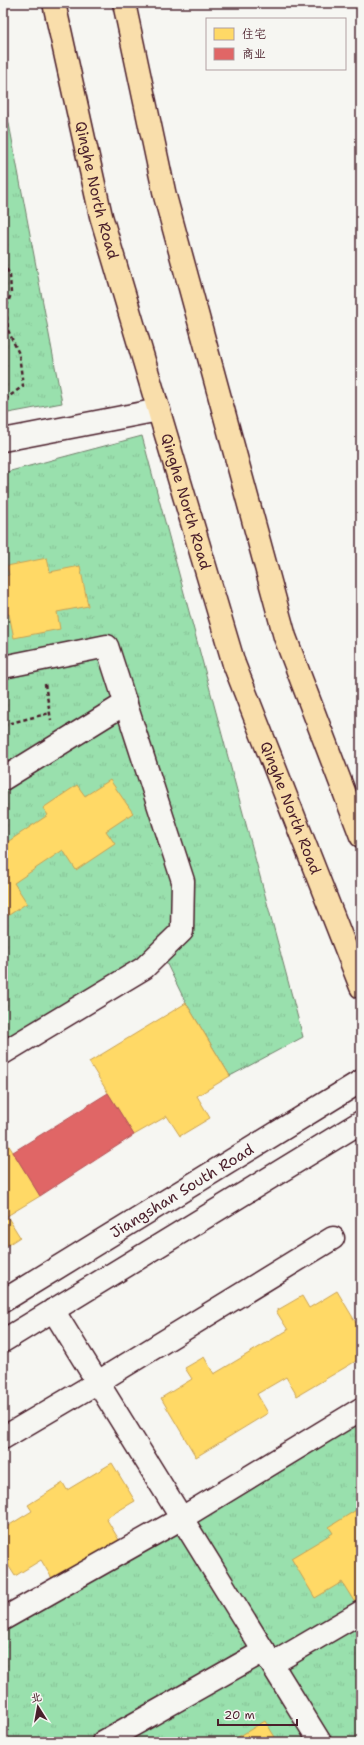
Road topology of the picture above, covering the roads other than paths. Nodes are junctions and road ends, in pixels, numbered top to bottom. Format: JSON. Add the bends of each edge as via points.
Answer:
{"nodes":[{"id":1,"x":54,"y":3,"type":"edge"},
{"id":2,"x":124,"y":3,"type":"edge"},
{"id":3,"x":158,"y":410,"type":"junction"},
{"id":4,"x":3,"y":440,"type":"edge"},
{"id":5,"x":3,"y":667,"type":"edge"},
{"id":6,"x":126,"y":703,"type":"junction"},
{"id":7,"x":3,"y":779,"type":"edge"},
{"id":8,"x":361,"y":836,"type":"edge"},
{"id":9,"x":361,"y":987,"type":"edge"},
{"id":10,"x":3,"y":1053,"type":"edge"},
{"id":11,"x":361,"y":1081,"type":"edge"},
{"id":12,"x":361,"y":1122,"type":"edge"},
{"id":13,"x":333,"y":1238,"type":"dead end"},
{"id":14,"x":3,"y":1301,"type":"edge"},
{"id":15,"x":53,"y":1310,"type":"junction"},
{"id":16,"x":3,"y":1341,"type":"edge"},
{"id":17,"x":98,"y":1382,"type":"junction"},
{"id":18,"x":361,"y":1409,"type":"edge"},
{"id":19,"x":3,"y":1438,"type":"edge"},
{"id":20,"x":182,"y":1518,"type":"junction"},
{"id":21,"x":361,"y":1612,"type":"edge"},
{"id":22,"x":3,"y":1619,"type":"edge"},
{"id":23,"x":268,"y":1658,"type":"junction"},
{"id":24,"x":103,"y":1742,"type":"edge"},
{"id":25,"x":320,"y":1742,"type":"edge"}],
"edges":[{"from":1,"to":3,"type":"main road","name":"Qinghe North Road","via":[[101,216]]},
{"from":2,"to":8,"type":"main road","via":[[165,196],[285,637]]},
{"from":3,"to":4,"type":"street"},
{"from":3,"to":9,"type":"main road","name":"Qinghe North Road","via":[[234,664]]},
{"from":5,"to":6,"type":"street","via":[[107,646]]},
{"from":6,"to":7,"type":"street"},
{"from":6,"to":10,"type":"street","via":[[183,881],[182,931],[144,968]]},
{"from":11,"to":14,"type":"street","name":"Jiangshan South Road"},
{"from":12,"to":15,"type":"street"},
{"from":13,"to":17,"type":"street"},
{"from":15,"to":16,"type":"street"},
{"from":15,"to":17,"type":"street"},
{"from":17,"to":19,"type":"street"},
{"from":17,"to":20,"type":"street"},
{"from":18,"to":20,"type":"street"},
{"from":20,"to":22,"type":"street"},
{"from":20,"to":23,"type":"street"},
{"from":21,"to":23,"type":"street"},
{"from":23,"to":24,"type":"street"},
{"from":23,"to":25,"type":"street"}]}
